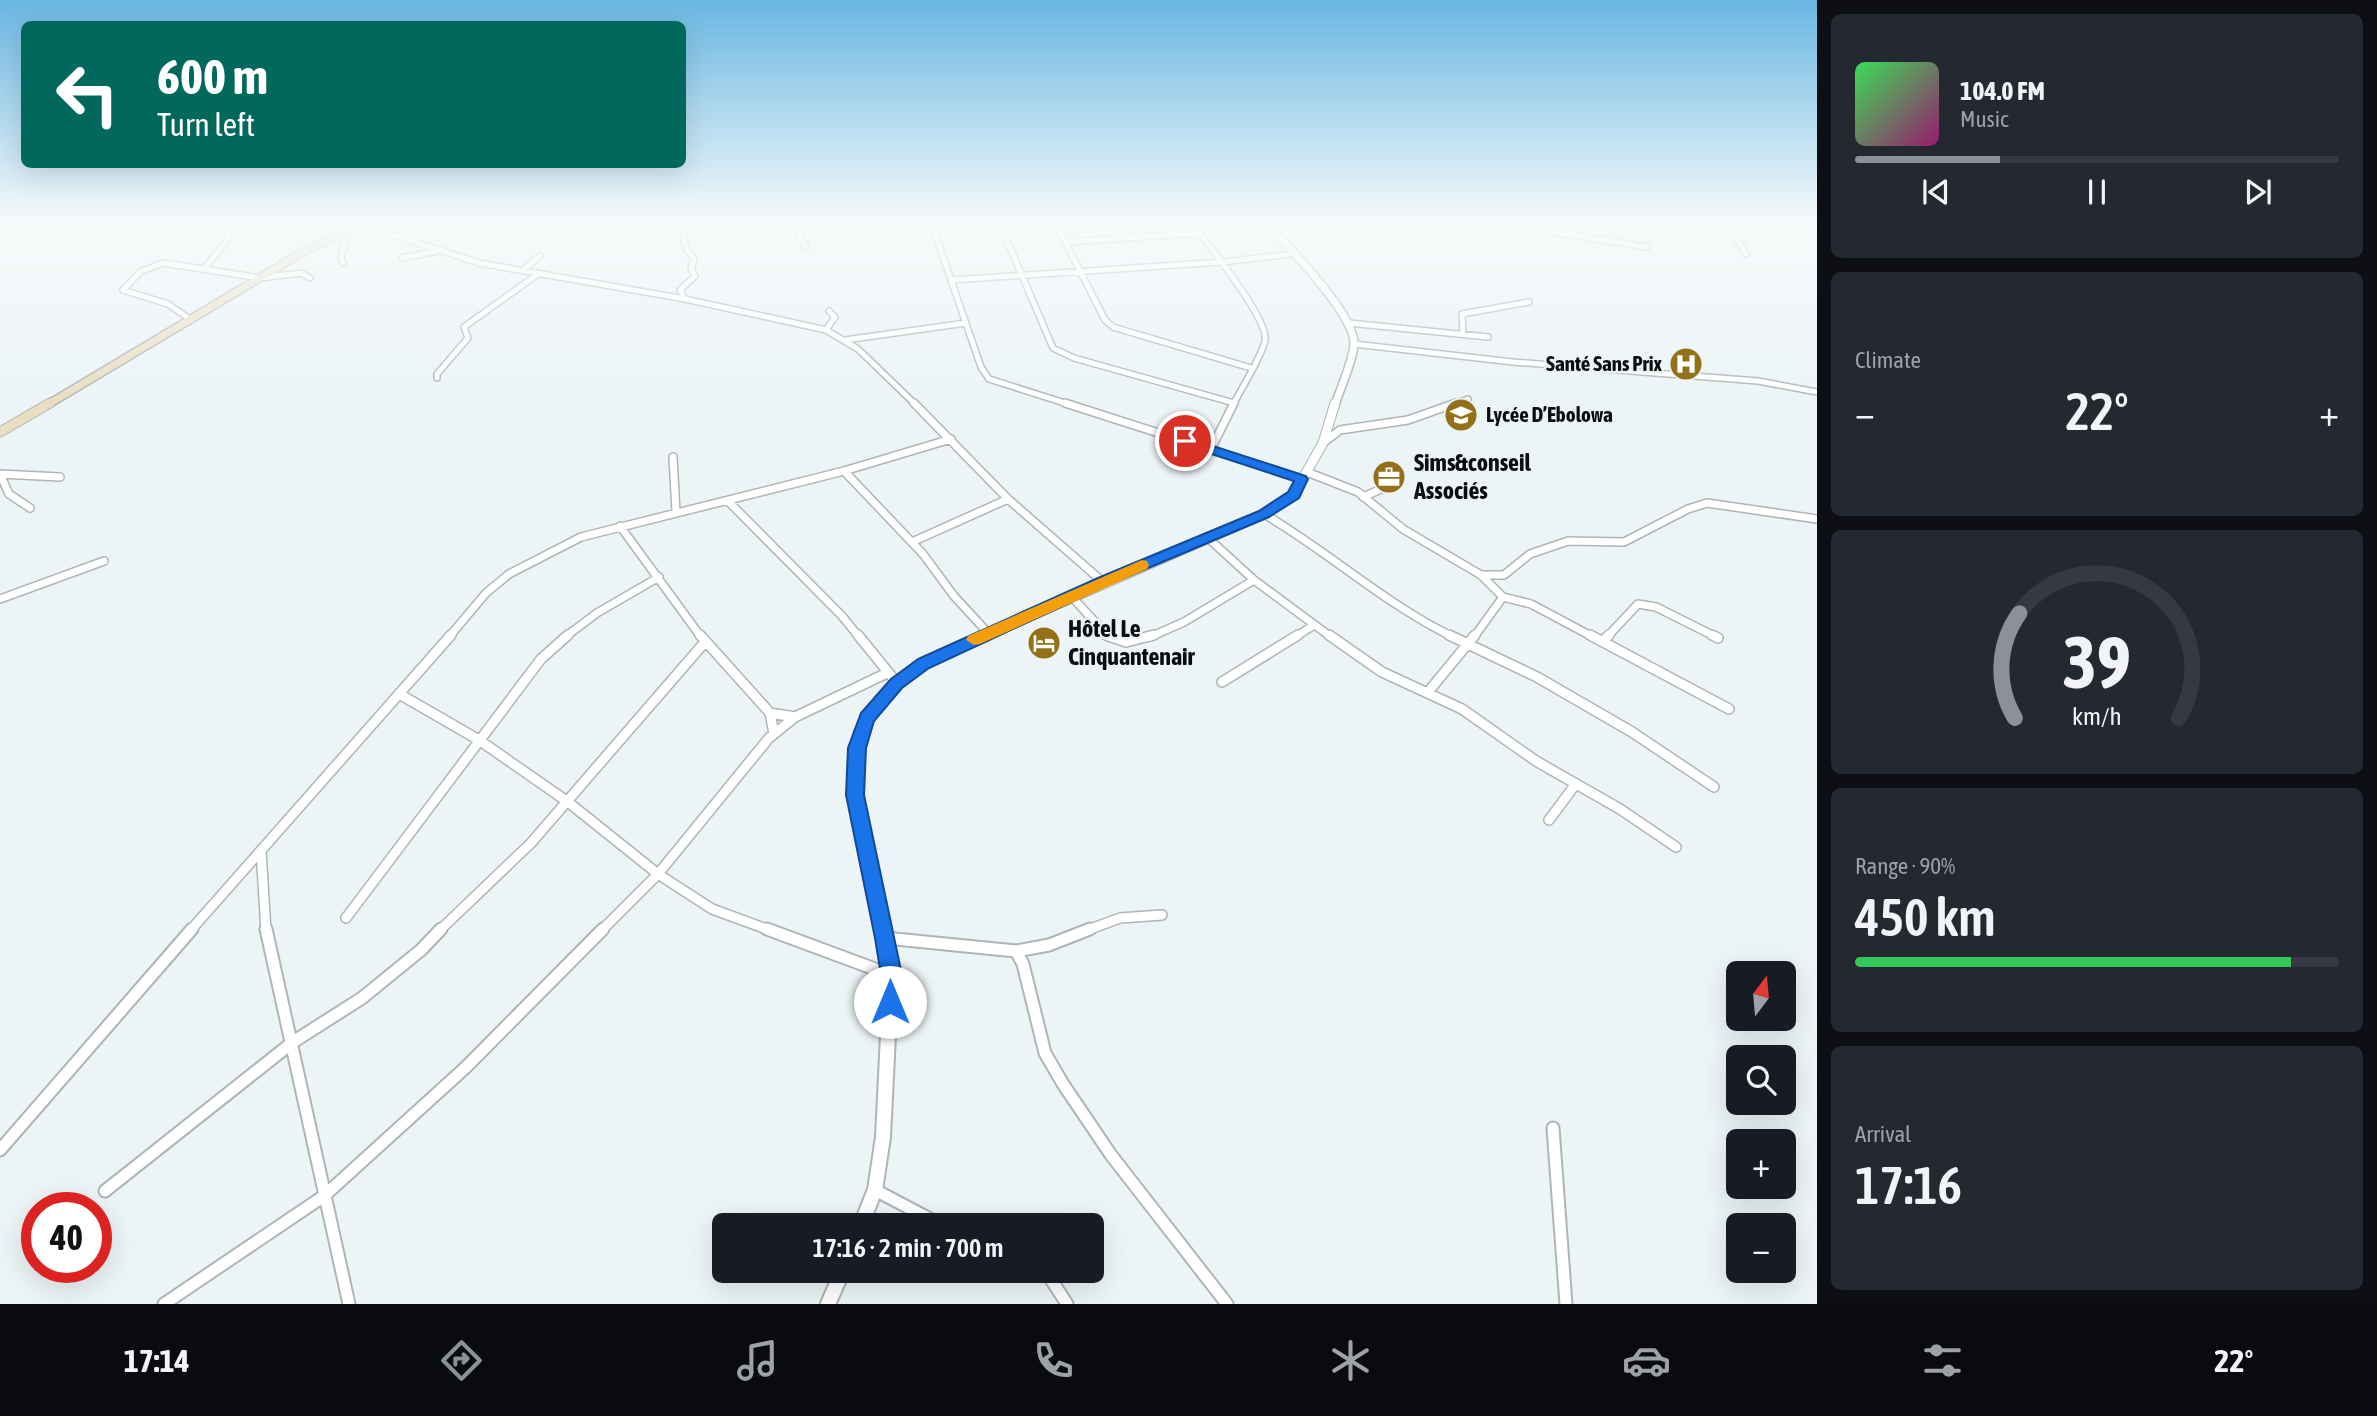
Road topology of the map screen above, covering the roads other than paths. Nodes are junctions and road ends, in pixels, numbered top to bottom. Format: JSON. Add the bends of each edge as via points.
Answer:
{"nodes":[{"id":1,"x":126,"y":283,"type":"edge"},
{"id":2,"x":252,"y":283,"type":"edge"},
{"id":3,"x":526,"y":283,"type":"edge"},
{"id":4,"x":591,"y":283,"type":"edge"},
{"id":5,"x":688,"y":283,"type":"edge"},
{"id":6,"x":952,"y":283,"type":"edge"},
{"id":7,"x":1025,"y":283,"type":"edge"},
{"id":8,"x":1087,"y":283,"type":"edge"},
{"id":9,"x":1236,"y":283,"type":"edge"},
{"id":10,"x":1316,"y":283,"type":"edge"},
{"id":11,"x":685,"y":299,"type":"junction"},
{"id":12,"x":1529,"y":302,"type":"dead end"},
{"id":13,"x":829,"y":311,"type":"dead end"},
{"id":14,"x":191,"y":320,"type":"junction"},
{"id":15,"x":965,"y":323,"type":"junction"},
{"id":16,"x":1349,"y":323,"type":"junction"},
{"id":17,"x":826,"y":330,"type":"junction"},
{"id":18,"x":1464,"y":334,"type":"junction"},
{"id":19,"x":1488,"y":337,"type":"dead end"},
{"id":20,"x":845,"y":340,"type":"junction"},
{"id":21,"x":1354,"y":344,"type":"junction"},
{"id":22,"x":1251,"y":368,"type":"junction"},
{"id":23,"x":437,"y":378,"type":"dead end"},
{"id":24,"x":1817,"y":392,"type":"edge"},
{"id":25,"x":1468,"y":399,"type":"dead end"},
{"id":26,"x":1234,"y":403,"type":"junction"},
{"id":27,"x":0,"y":432,"type":"edge"},
{"id":28,"x":951,"y":439,"type":"junction"},
{"id":29,"x":1323,"y":443,"type":"junction"},
{"id":30,"x":1211,"y":449,"type":"junction"},
{"id":31,"x":673,"y":457,"type":"dead end"},
{"id":32,"x":844,"y":471,"type":"junction"},
{"id":33,"x":1304,"y":475,"type":"junction"},
{"id":34,"x":60,"y":477,"type":"dead end"},
{"id":35,"x":1388,"y":486,"type":"dead end"},
{"id":36,"x":1363,"y":497,"type":"junction"},
{"id":37,"x":1008,"y":499,"type":"junction"},
{"id":38,"x":728,"y":501,"type":"junction"},
{"id":39,"x":30,"y":508,"type":"dead end"},
{"id":40,"x":676,"y":512,"type":"junction"},
{"id":41,"x":1264,"y":514,"type":"junction"},
{"id":42,"x":1817,"y":519,"type":"edge"},
{"id":43,"x":620,"y":526,"type":"junction"},
{"id":44,"x":1207,"y":537,"type":"junction"},
{"id":45,"x":912,"y":542,"type":"junction"},
{"id":46,"x":104,"y":561,"type":"dead end"},
{"id":47,"x":1481,"y":575,"type":"junction"},
{"id":48,"x":659,"y":577,"type":"junction"},
{"id":49,"x":1254,"y":580,"type":"junction"},
{"id":50,"x":1103,"y":582,"type":"junction"},
{"id":51,"x":1070,"y":596,"type":"junction"},
{"id":52,"x":1503,"y":597,"type":"junction"},
{"id":53,"x":0,"y":599,"type":"edge"},
{"id":54,"x":1314,"y":625,"type":"junction"},
{"id":55,"x":988,"y":633,"type":"junction"},
{"id":56,"x":1718,"y":638,"type":"dead end"},
{"id":57,"x":1603,"y":641,"type":"junction"},
{"id":58,"x":705,"y":642,"type":"junction"},
{"id":59,"x":1468,"y":645,"type":"junction"},
{"id":60,"x":887,"y":673,"type":"junction"},
{"id":61,"x":1223,"y":681,"type":"dead end"},
{"id":62,"x":897,"y":683,"type":"junction"},
{"id":63,"x":1428,"y":692,"type":"junction"},
{"id":64,"x":401,"y":695,"type":"junction"},
{"id":65,"x":1729,"y":709,"type":"dead end"},
{"id":66,"x":770,"y":713,"type":"junction"},
{"id":67,"x":795,"y":717,"type":"junction"},
{"id":68,"x":774,"y":734,"type":"junction"},
{"id":69,"x":478,"y":740,"type":"junction"},
{"id":70,"x":1575,"y":785,"type":"junction"},
{"id":71,"x":1714,"y":787,"type":"dead end"},
{"id":72,"x":568,"y":802,"type":"junction"},
{"id":73,"x":1549,"y":820,"type":"dead end"},
{"id":74,"x":1676,"y":847,"type":"dead end"},
{"id":75,"x":261,"y":850,"type":"junction"},
{"id":76,"x":658,"y":874,"type":"junction"},
{"id":77,"x":1162,"y":915,"type":"dead end"},
{"id":78,"x":346,"y":918,"type":"dead end"},
{"id":79,"x":886,"y":938,"type":"junction"},
{"id":80,"x":1016,"y":951,"type":"junction"},
{"id":81,"x":891,"y":975,"type":"junction"},
{"id":82,"x":293,"y":1042,"type":"junction"},
{"id":83,"x":1553,"y":1128,"type":"dead end"},
{"id":84,"x":0,"y":1150,"type":"edge"},
{"id":85,"x":875,"y":1189,"type":"junction"},
{"id":86,"x":105,"y":1191,"type":"dead end"},
{"id":87,"x":324,"y":1196,"type":"junction"},
{"id":88,"x":866,"y":1213,"type":"edge"},
{"id":89,"x":919,"y":1213,"type":"edge"},
{"id":90,"x":837,"y":1283,"type":"edge"},
{"id":91,"x":1053,"y":1283,"type":"edge"},
{"id":92,"x":164,"y":1304,"type":"edge"},
{"id":93,"x":349,"y":1304,"type":"edge"},
{"id":94,"x":828,"y":1304,"type":"edge"},
{"id":95,"x":1067,"y":1304,"type":"edge"},
{"id":96,"x":1227,"y":1304,"type":"edge"},
{"id":97,"x":1566,"y":1304,"type":"edge"}],
"edges":[{"from":1,"to":14,"type":"street","via":[[123,290],[168,304]]},
{"from":2,"to":14,"type":"main road"},
{"from":3,"to":23,"type":"street","via":[[464,327],[468,338]]},
{"from":4,"to":11,"type":"street"},
{"from":5,"to":11,"type":"street","via":[[680,290]]},
{"from":6,"to":15,"type":"street"},
{"from":7,"to":26,"type":"street","via":[[1049,342],[1059,352]]},
{"from":8,"to":22,"type":"street","via":[[1113,327]]},
{"from":9,"to":22,"type":"street","via":[[1264,326],[1265,341]]},
{"from":10,"to":16,"type":"street"},
{"from":11,"to":17,"type":"street"},
{"from":12,"to":18,"type":"street","via":[[1462,314]]},
{"from":13,"to":17,"type":"street","via":[[835,317]]},
{"from":14,"to":27,"type":"main road"},
{"from":15,"to":20,"type":"street"},
{"from":15,"to":30,"type":"street","via":[[989,379]]},
{"from":16,"to":18,"type":"street"},
{"from":16,"to":21,"type":"street"},
{"from":17,"to":20,"type":"street"},
{"from":18,"to":19,"type":"street"},
{"from":20,"to":28,"type":"street"},
{"from":21,"to":24,"type":"street","via":[[1758,381]]},
{"from":21,"to":29,"type":"street"},
{"from":22,"to":26,"type":"street"},
{"from":25,"to":29,"type":"street","via":[[1408,420],[1340,430]]},
{"from":26,"to":30,"type":"street"},
{"from":28,"to":32,"type":"street"},
{"from":28,"to":37,"type":"street"},
{"from":29,"to":33,"type":"street"},
{"from":30,"to":33,"type":"street"},
{"from":31,"to":40,"type":"street"},
{"from":32,"to":38,"type":"street"},
{"from":32,"to":45,"type":"street"},
{"from":33,"to":36,"type":"street"},
{"from":33,"to":41,"type":"street","via":[[1294,495]]},
{"from":34,"to":39,"type":"street","via":[[0,474],[9,494]]},
{"from":35,"to":36,"type":"street"},
{"from":36,"to":47,"type":"street","via":[[1403,529]]},
{"from":37,"to":45,"type":"street"},
{"from":37,"to":50,"type":"street"},
{"from":38,"to":40,"type":"street"},
{"from":38,"to":60,"type":"street","via":[[842,615]]},
{"from":40,"to":43,"type":"street"},
{"from":41,"to":44,"type":"street"},
{"from":41,"to":59,"type":"street","via":[[1422,622]]},
{"from":42,"to":47,"type":"street","via":[[1707,503],[1624,541],[1567,541],[1530,554],[1504,575]]},
{"from":43,"to":48,"type":"street"},
{"from":43,"to":64,"type":"street","via":[[581,537],[509,574],[486,593]]},
{"from":44,"to":49,"type":"street"},
{"from":44,"to":50,"type":"street"},
{"from":45,"to":55,"type":"street"},
{"from":46,"to":53,"type":"street"},
{"from":47,"to":52,"type":"street"},
{"from":48,"to":58,"type":"street"},
{"from":48,"to":69,"type":"street","via":[[570,630],[541,659]]},
{"from":49,"to":51,"type":"street","via":[[1154,636],[1134,642],[1110,638]]},
{"from":49,"to":54,"type":"street"},
{"from":50,"to":51,"type":"street"},
{"from":51,"to":55,"type":"street"},
{"from":52,"to":57,"type":"street","via":[[1531,604]]},
{"from":52,"to":59,"type":"street"},
{"from":54,"to":61,"type":"street"},
{"from":54,"to":63,"type":"street","via":[[1382,672]]},
{"from":55,"to":62,"type":"street","via":[[924,663]]},
{"from":56,"to":57,"type":"street","via":[[1656,607],[1638,604]]},
{"from":57,"to":65,"type":"street"},
{"from":58,"to":66,"type":"street"},
{"from":58,"to":72,"type":"street"},
{"from":59,"to":63,"type":"street"},
{"from":59,"to":71,"type":"street","via":[[1537,677]]},
{"from":60,"to":62,"type":"street"},
{"from":60,"to":67,"type":"street"},
{"from":62,"to":79,"type":"street","via":[[860,732],[855,795]]},
{"from":63,"to":70,"type":"street","via":[[1462,709]]},
{"from":64,"to":69,"type":"street"},
{"from":64,"to":75,"type":"street"},
{"from":66,"to":67,"type":"street"},
{"from":66,"to":68,"type":"street"},
{"from":67,"to":68,"type":"street"},
{"from":68,"to":76,"type":"street"},
{"from":69,"to":72,"type":"street"},
{"from":69,"to":78,"type":"street"},
{"from":70,"to":73,"type":"street"},
{"from":70,"to":74,"type":"street"},
{"from":72,"to":76,"type":"street"},
{"from":72,"to":82,"type":"street","via":[[421,950],[362,998]]},
{"from":75,"to":82,"type":"street","via":[[264,921]]},
{"from":75,"to":84,"type":"street"},
{"from":76,"to":81,"type":"street","via":[[712,909]]},
{"from":76,"to":87,"type":"street","via":[[465,1069]]},
{"from":77,"to":80,"type":"street","via":[[1120,918],[1049,945]]},
{"from":79,"to":80,"type":"street"},
{"from":79,"to":81,"type":"street"},
{"from":80,"to":96,"type":"street","via":[[1045,1054],[1111,1155]]},
{"from":81,"to":85,"type":"street","via":[[883,1137]]},
{"from":82,"to":86,"type":"street"},
{"from":82,"to":87,"type":"street"},
{"from":83,"to":97,"type":"street"},
{"from":85,"to":88,"type":"street"},
{"from":85,"to":89,"type":"street"},
{"from":87,"to":92,"type":"street"},
{"from":87,"to":93,"type":"street"},
{"from":90,"to":94,"type":"street"},
{"from":91,"to":95,"type":"street"}]}
